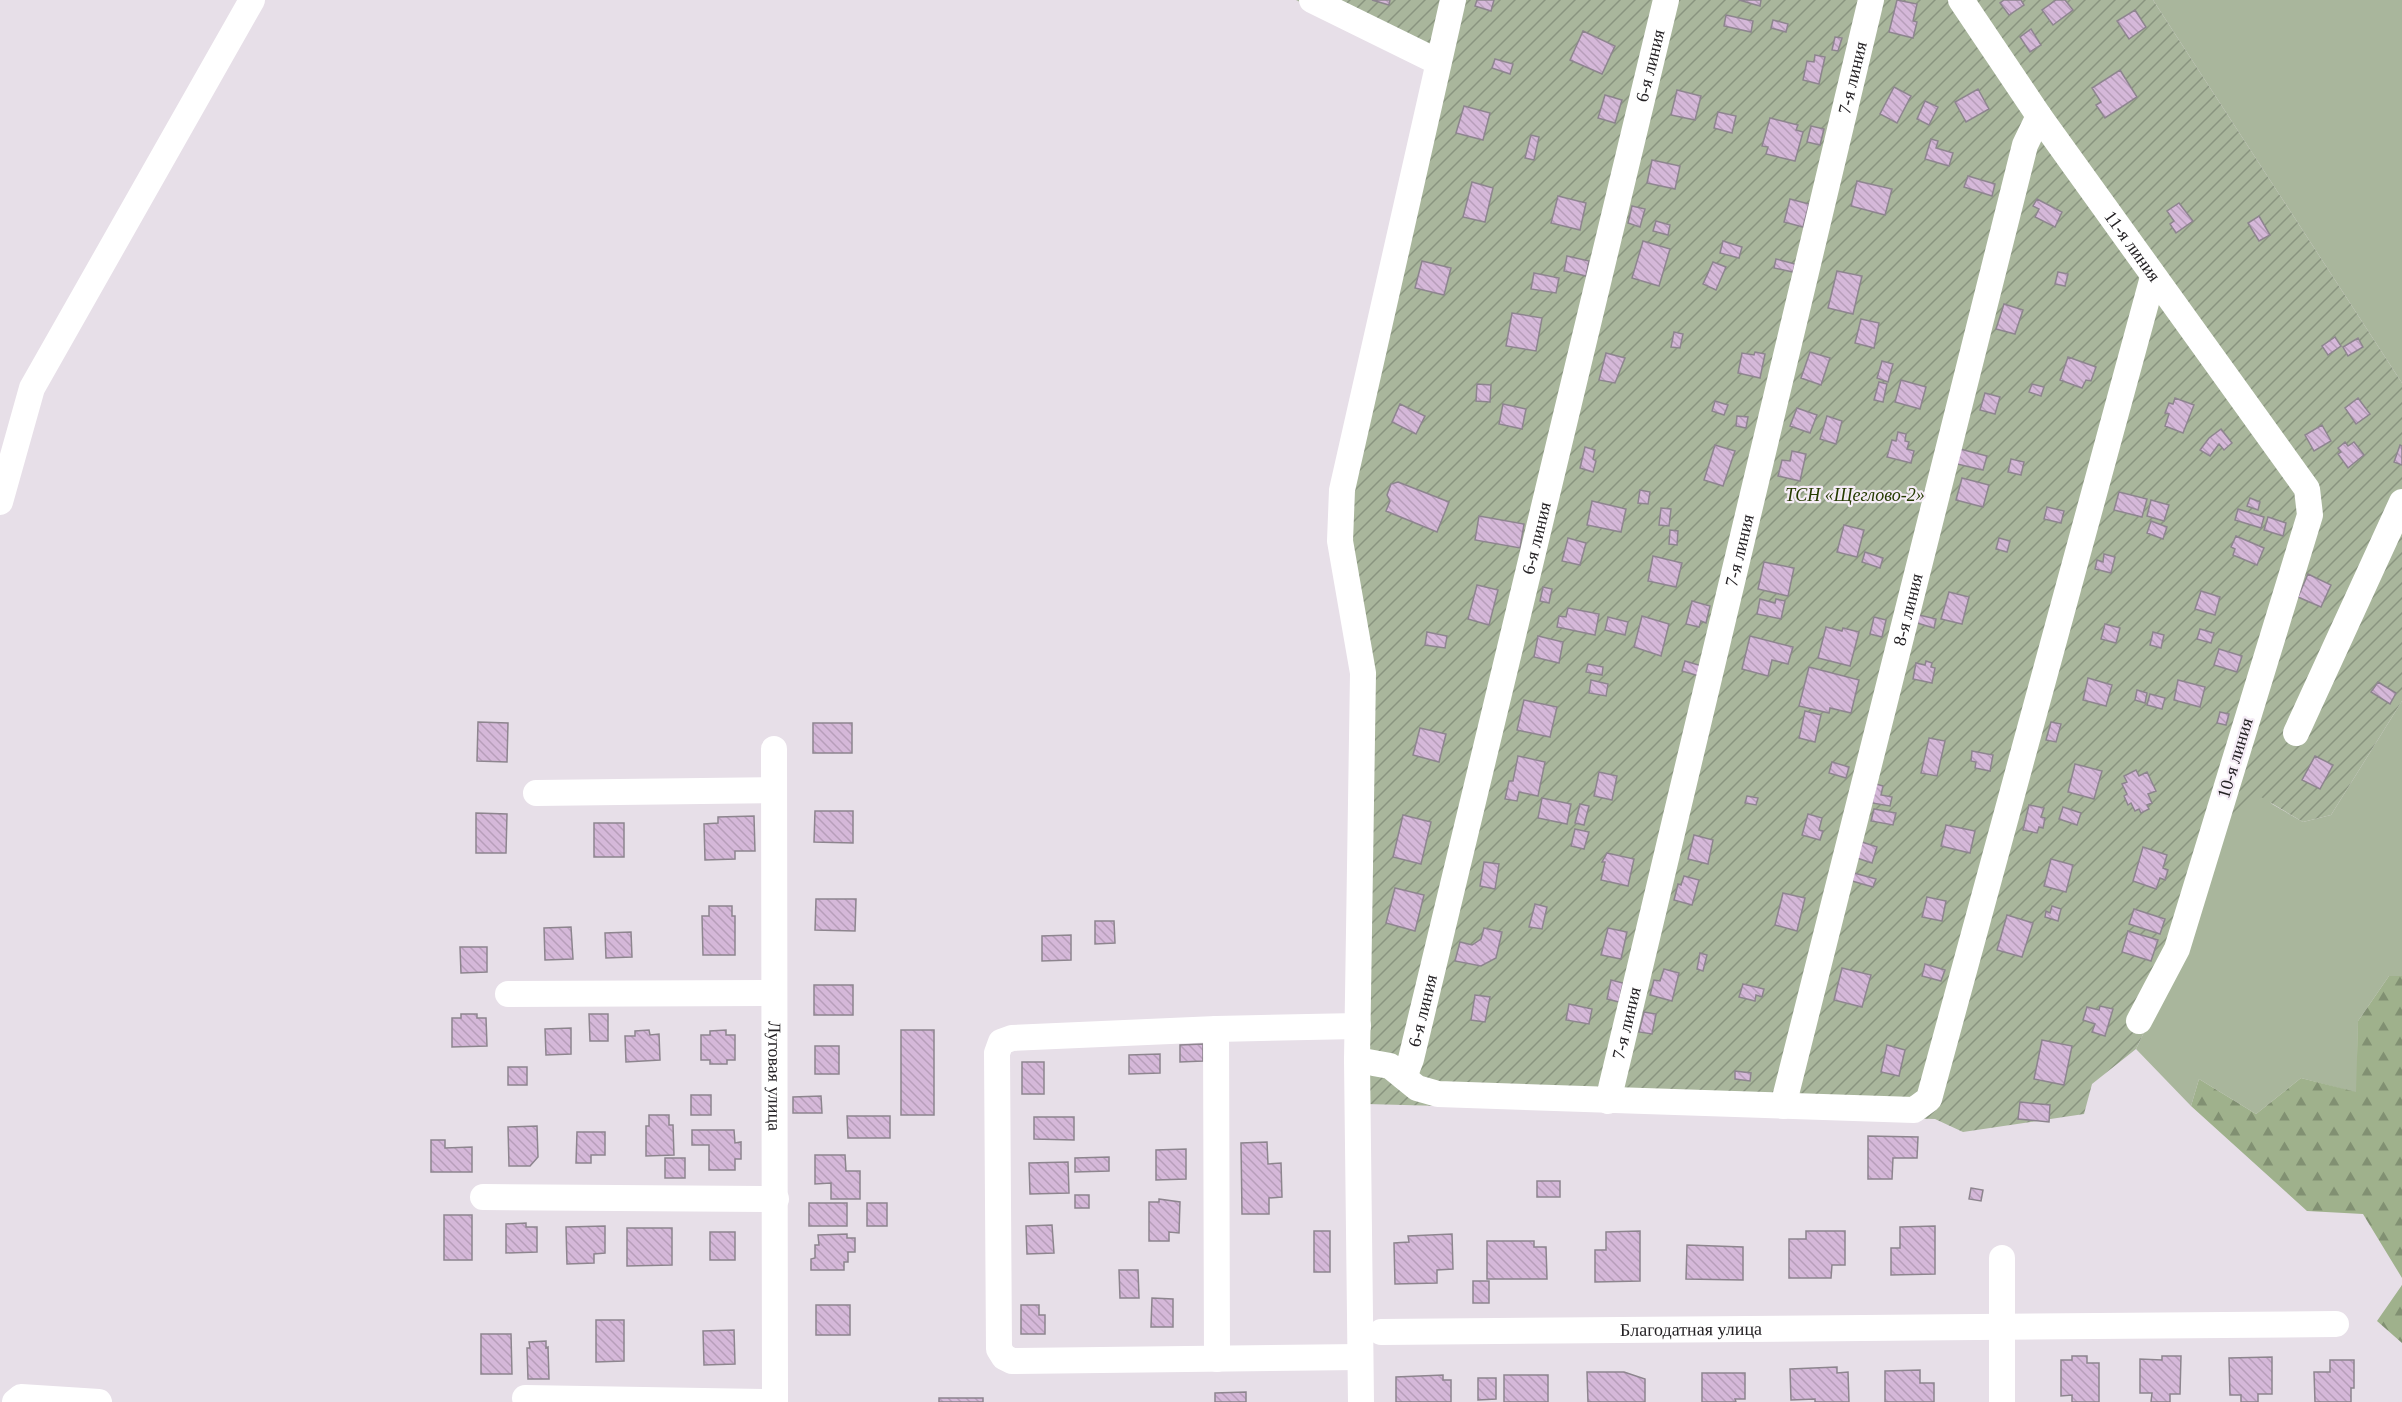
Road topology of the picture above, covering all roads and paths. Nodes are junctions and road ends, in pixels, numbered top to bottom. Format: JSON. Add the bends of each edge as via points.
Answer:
{"nodes":[{"id":1,"x":252,"y":0,"type":"edge"},
{"id":2,"x":1312,"y":0,"type":"edge"},
{"id":3,"x":1453,"y":0,"type":"edge"},
{"id":4,"x":1666,"y":0,"type":"edge"},
{"id":5,"x":1871,"y":0,"type":"edge"},
{"id":6,"x":1960,"y":0,"type":"edge"},
{"id":7,"x":1438,"y":62,"type":"junction"},
{"id":8,"x":2039,"y":116,"type":"junction"},
{"id":9,"x":2153,"y":277,"type":"junction"},
{"id":10,"x":2307,"y":489,"type":"joint"},
{"id":11,"x":0,"y":502,"type":"edge"},
{"id":12,"x":2402,"y":502,"type":"edge"},
{"id":13,"x":2296,"y":733,"type":"dead end"},
{"id":14,"x":774,"y":749,"type":"dead end"},
{"id":15,"x":774,"y":790,"type":"junction"},
{"id":16,"x":536,"y":793,"type":"dead end"},
{"id":17,"x":774,"y":993,"type":"junction"},
{"id":18,"x":508,"y":994,"type":"dead end"},
{"id":19,"x":2139,"y":1021,"type":"dead end"},
{"id":20,"x":1358,"y":1026,"type":"junction"},
{"id":21,"x":1216,"y":1029,"type":"junction"},
{"id":22,"x":1357,"y":1060,"type":"junction"},
{"id":23,"x":1404,"y":1077,"type":"junction"},
{"id":24,"x":1608,"y":1101,"type":"junction"},
{"id":25,"x":1783,"y":1106,"type":"junction"},
{"id":26,"x":483,"y":1197,"type":"dead end"},
{"id":27,"x":776,"y":1199,"type":"junction"},
{"id":28,"x":2002,"y":1258,"type":"dead end"},
{"id":29,"x":2336,"y":1324,"type":"dead end"},
{"id":30,"x":2002,"y":1326,"type":"junction"},
{"id":31,"x":1382,"y":1332,"type":"dead end"},
{"id":32,"x":1360,"y":1358,"type":"junction"},
{"id":33,"x":1217,"y":1359,"type":"junction"},
{"id":34,"x":525,"y":1398,"type":"dead end"},
{"id":35,"x":15,"y":1402,"type":"edge"},
{"id":36,"x":99,"y":1402,"type":"edge"},
{"id":37,"x":763,"y":1402,"type":"edge"},
{"id":38,"x":775,"y":1402,"type":"edge"},
{"id":39,"x":1361,"y":1402,"type":"edge"},
{"id":40,"x":2002,"y":1402,"type":"edge"}],
"edges":[{"from":1,"to":11,"type":"street","via":[[32,388]]},
{"from":2,"to":7,"type":"street"},
{"from":3,"to":7,"type":"street"},
{"from":4,"to":23,"type":"street","name":"6-я линия"},
{"from":5,"to":24,"type":"street","name":"7-я линия"},
{"from":6,"to":8,"type":"street","name":"11-я линия"},
{"from":7,"to":20,"type":"street","via":[[1342,490],[1340,541],[1363,674]]},
{"from":8,"to":9,"type":"street","name":"11-я линия"},
{"from":8,"to":25,"type":"street","name":"8-я линия","via":[[2025,145]]},
{"from":9,"to":10,"type":"street","name":"11-я линия"},
{"from":9,"to":25,"type":"street","via":[[1929,1099],[1914,1110]]},
{"from":10,"to":19,"type":"street","name":"10-я линия","via":[[2310,515],[2177,949]]},
{"from":12,"to":13,"type":"street"},
{"from":14,"to":15,"type":"street","name":"Луговая улица"},
{"from":15,"to":16,"type":"street"},
{"from":15,"to":17,"type":"street","name":"Луговая улица"},
{"from":17,"to":18,"type":"street"},
{"from":17,"to":27,"type":"street","name":"Луговая улица"},
{"from":20,"to":21,"type":"street"},
{"from":20,"to":22,"type":"street"},
{"from":21,"to":33,"type":"street"},
{"from":21,"to":33,"type":"street","via":[[1012,1038],[1000,1042],[997,1053],[999,1349],[1004,1357],[1012,1361]]},
{"from":22,"to":23,"type":"street","via":[[1390,1066]]},
{"from":22,"to":32,"type":"street"},
{"from":23,"to":24,"type":"street","via":[[1417,1088],[1438,1094]]},
{"from":24,"to":25,"type":"street"},
{"from":26,"to":27,"type":"street"},
{"from":27,"to":38,"type":"street","name":"Луговая улица"},
{"from":28,"to":30,"type":"street"},
{"from":29,"to":30,"type":"street","name":"Благодатная улица"},
{"from":30,"to":31,"type":"street","name":"Благодатная улица"},
{"from":30,"to":40,"type":"street"},
{"from":32,"to":33,"type":"street"},
{"from":32,"to":39,"type":"street"},
{"from":34,"to":37,"type":"street"},
{"from":35,"to":36,"type":"street","via":[[21,1397]]}]}
